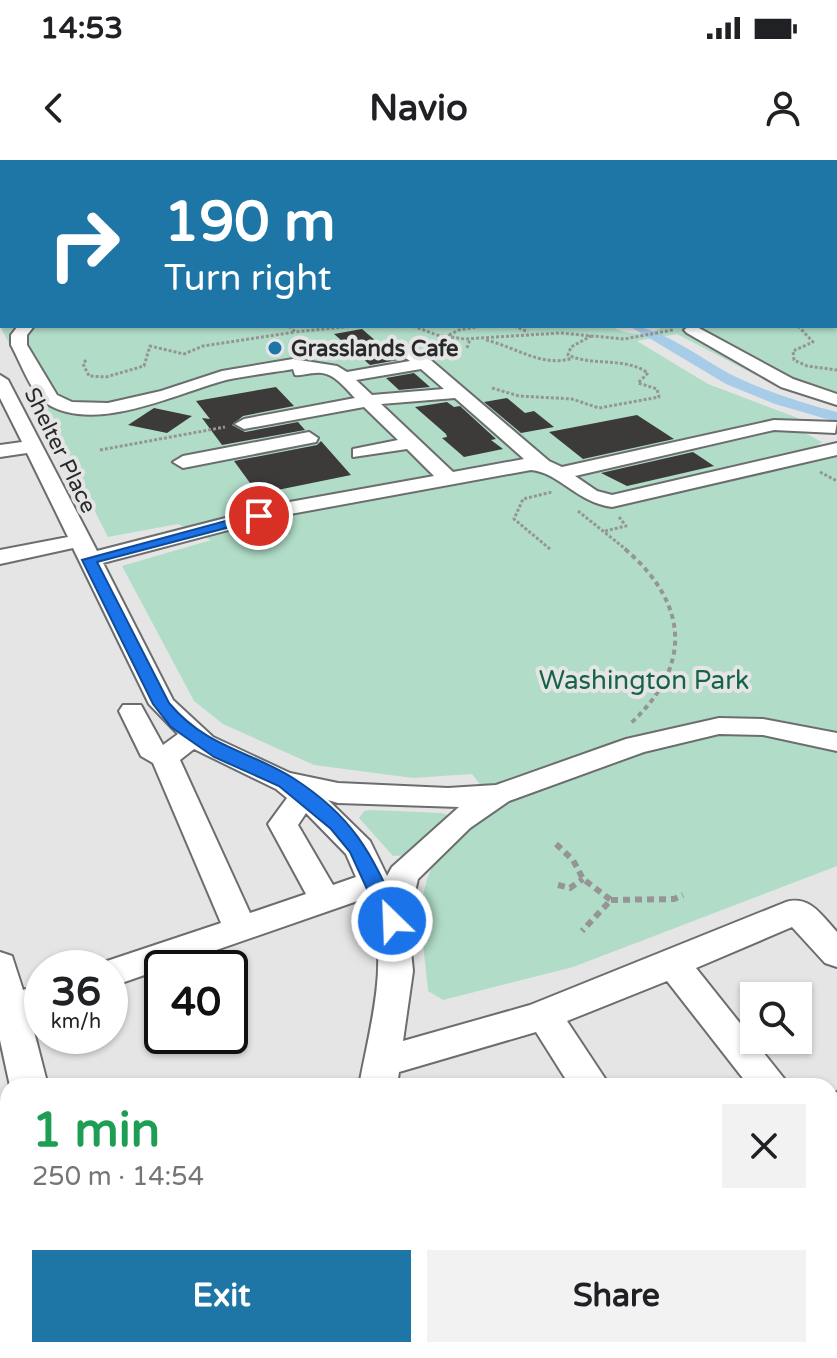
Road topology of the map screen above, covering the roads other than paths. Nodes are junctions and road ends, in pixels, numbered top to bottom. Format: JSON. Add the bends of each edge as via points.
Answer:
{"nodes":[{"id":1,"x":24,"y":328,"type":"edge"},
{"id":2,"x":692,"y":330,"type":"dead end"},
{"id":3,"x":402,"y":350,"type":"dead end"},
{"id":4,"x":425,"y":363,"type":"junction"},
{"id":5,"x":318,"y":367,"type":"junction"},
{"id":6,"x":283,"y":375,"type":"dead end"},
{"id":7,"x":345,"y":377,"type":"junction"},
{"id":8,"x":0,"y":380,"type":"edge"},
{"id":9,"x":456,"y":393,"type":"junction"},
{"id":10,"x":816,"y":398,"type":"junction"},
{"id":11,"x":837,"y":400,"type":"edge"},
{"id":12,"x":366,"y":401,"type":"junction"},
{"id":13,"x":8,"y":412,"type":"edge"},
{"id":14,"x":244,"y":424,"type":"road end"},
{"id":15,"x":835,"y":427,"type":"edge"},
{"id":16,"x":309,"y":438,"type":"dead end"},
{"id":17,"x":410,"y":443,"type":"junction"},
{"id":18,"x":32,"y":446,"type":"junction"},
{"id":19,"x":837,"y":449,"type":"edge"},
{"id":20,"x":0,"y":451,"type":"edge"},
{"id":21,"x":360,"y":453,"type":"dead end"},
{"id":22,"x":183,"y":462,"type":"dead end"},
{"id":23,"x":558,"y":479,"type":"junction"},
{"id":24,"x":450,"y":480,"type":"junction"},
{"id":25,"x":84,"y":550,"type":"junction"},
{"id":26,"x":0,"y":557,"type":"edge"},
{"id":27,"x":132,"y":711,"type":"dead end"},
{"id":28,"x":193,"y":736,"type":"junction"},
{"id":29,"x":837,"y":742,"type":"edge"},
{"id":30,"x":165,"y":758,"type":"junction"},
{"id":31,"x":294,"y":789,"type":"junction"},
{"id":32,"x":499,"y":794,"type":"junction"},
{"id":33,"x":375,"y":883,"type":"junction"},
{"id":34,"x":325,"y":900,"type":"junction"},
{"id":35,"x":392,"y":921,"type":"junction"},
{"id":36,"x":241,"y":930,"type":"junction"},
{"id":37,"x":837,"y":954,"type":"edge"},
{"id":38,"x":673,"y":964,"type":"junction"},
{"id":39,"x":0,"y":965,"type":"edge"},
{"id":40,"x":128,"y":968,"type":"edge"},
{"id":41,"x":24,"y":1000,"type":"edge"},
{"id":42,"x":543,"y":1014,"type":"junction"},
{"id":43,"x":28,"y":1054,"type":"edge"},
{"id":44,"x":380,"y":1074,"type":"edge"},
{"id":45,"x":29,"y":1078,"type":"edge"},
{"id":46,"x":586,"y":1078,"type":"edge"},
{"id":47,"x":763,"y":1078,"type":"edge"}],
"edges":[{"from":1,"to":5,"type":"street","via":[[19,345],[50,398],[69,407],[108,408],[246,371],[304,363]]},
{"from":2,"to":10,"type":"street"},
{"from":3,"to":4,"type":"street"},
{"from":4,"to":7,"type":"street"},
{"from":4,"to":9,"type":"street"},
{"from":5,"to":6,"type":"street"},
{"from":5,"to":7,"type":"street"},
{"from":7,"to":12,"type":"street"},
{"from":8,"to":13,"type":"street","name":"Shelter Place"},
{"from":9,"to":12,"type":"street"},
{"from":9,"to":23,"type":"street"},
{"from":10,"to":11,"type":"street"},
{"from":10,"to":15,"type":"street"},
{"from":12,"to":14,"type":"street"},
{"from":12,"to":17,"type":"street"},
{"from":13,"to":18,"type":"street","name":"Shelter Place"},
{"from":15,"to":23,"type":"street","via":[[774,425]]},
{"from":16,"to":22,"type":"street"},
{"from":17,"to":21,"type":"street"},
{"from":17,"to":24,"type":"street"},
{"from":18,"to":20,"type":"street"},
{"from":18,"to":25,"type":"street","name":"Shelter Place"},
{"from":19,"to":23,"type":"street","via":[[612,501],[591,498]]},
{"from":23,"to":24,"type":"street"},
{"from":24,"to":25,"type":"street"},
{"from":25,"to":26,"type":"street"},
{"from":25,"to":28,"type":"street","name":"Shelter Place","via":[[162,704]]},
{"from":27,"to":30,"type":"street","via":[[151,750]]},
{"from":28,"to":30,"type":"street"},
{"from":28,"to":31,"type":"street","name":"Shelter Place"},
{"from":29,"to":32,"type":"street","via":[[763,727],[719,726],[636,745]]},
{"from":30,"to":36,"type":"street"},
{"from":31,"to":32,"type":"street","via":[[392,798]]},
{"from":31,"to":33,"type":"street","via":[[338,824],[359,849]]},
{"from":31,"to":34,"type":"street","via":[[283,824]]},
{"from":32,"to":35,"type":"street","via":[[459,821],[403,875]]},
{"from":33,"to":34,"type":"street"},
{"from":33,"to":35,"type":"street"},
{"from":34,"to":36,"type":"street"},
{"from":35,"to":44,"type":"street","via":[[396,971]]},
{"from":36,"to":40,"type":"street"},
{"from":37,"to":38,"type":"street","via":[[797,911]]},
{"from":38,"to":42,"type":"street"},
{"from":38,"to":47,"type":"street"},
{"from":39,"to":41,"type":"street"},
{"from":42,"to":44,"type":"street"},
{"from":42,"to":46,"type":"street"},
{"from":43,"to":45,"type":"street"}]}
